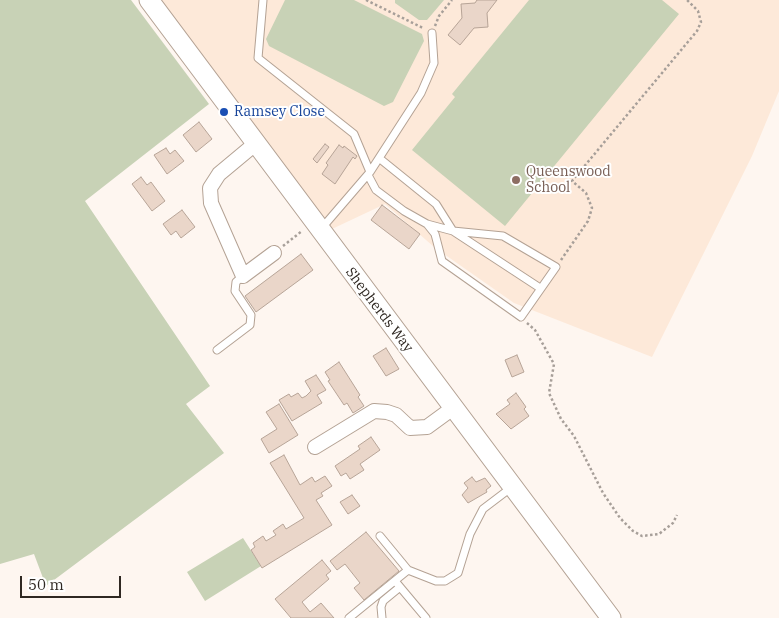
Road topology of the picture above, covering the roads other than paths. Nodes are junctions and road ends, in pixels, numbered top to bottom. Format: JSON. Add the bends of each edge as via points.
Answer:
{"nodes":[{"id":1,"x":149,"y":0,"type":"edge"},
{"id":2,"x":263,"y":0,"type":"edge"},
{"id":3,"x":432,"y":33,"type":"road end"},
{"id":4,"x":255,"y":144,"type":"junction"},
{"id":5,"x":379,"y":158,"type":"junction"},
{"id":6,"x":369,"y":174,"type":"junction"},
{"id":7,"x":427,"y":224,"type":"junction"},
{"id":8,"x":317,"y":226,"type":"junction"},
{"id":9,"x":453,"y":231,"type":"junction"},
{"id":10,"x":274,"y":253,"type":"road end"},
{"id":11,"x":243,"y":276,"type":"junction"},
{"id":12,"x":540,"y":288,"type":"junction"},
{"id":13,"x":217,"y":350,"type":"dead end"},
{"id":14,"x":453,"y":408,"type":"junction"},
{"id":15,"x":315,"y":447,"type":"dead end"},
{"id":16,"x":512,"y":487,"type":"junction"},
{"id":17,"x":380,"y":536,"type":"dead end"},
{"id":18,"x":408,"y":570,"type":"junction"},
{"id":19,"x":397,"y":584,"type":"junction"},
{"id":20,"x":349,"y":618,"type":"edge"},
{"id":21,"x":382,"y":618,"type":"edge"},
{"id":22,"x":426,"y":618,"type":"edge"},
{"id":23,"x":611,"y":618,"type":"edge"}],
"edges":[{"from":1,"to":4,"type":"street","name":"Shepherds Way"},
{"from":2,"to":6,"type":"lane","via":[[258,58],[354,134]]},
{"from":3,"to":5,"type":"lane","via":[[434,63],[421,93]]},
{"from":4,"to":8,"type":"street","name":"Shepherds Way"},
{"from":4,"to":11,"type":"street","via":[[219,174],[210,188],[211,203]]},
{"from":5,"to":6,"type":"lane"},
{"from":5,"to":9,"type":"lane","via":[[436,204]]},
{"from":6,"to":7,"type":"lane","via":[[376,190]]},
{"from":6,"to":8,"type":"lane"},
{"from":7,"to":9,"type":"lane"},
{"from":7,"to":12,"type":"lane","via":[[435,234],[442,261],[521,317]]},
{"from":8,"to":14,"type":"street","name":"Shepherds Way"},
{"from":9,"to":12,"type":"lane"},
{"from":9,"to":12,"type":"lane","via":[[503,236],[556,266]]},
{"from":10,"to":11,"type":"street"},
{"from":11,"to":13,"type":"lane","via":[[236,282],[235,291],[251,316],[250,325]]},
{"from":14,"to":15,"type":"street","via":[[426,427],[410,428],[396,416],[374,411]]},
{"from":14,"to":16,"type":"street","name":"Shepherds Way"},
{"from":16,"to":18,"type":"lane","via":[[483,509],[476,519],[458,573],[453,578],[436,581]]},
{"from":16,"to":23,"type":"street","name":"Shepherds Way"},
{"from":17,"to":18,"type":"lane"},
{"from":18,"to":19,"type":"lane"},
{"from":19,"to":20,"type":"lane"},
{"from":19,"to":21,"type":"lane","via":[[383,601]]},
{"from":19,"to":22,"type":"lane"}]}
